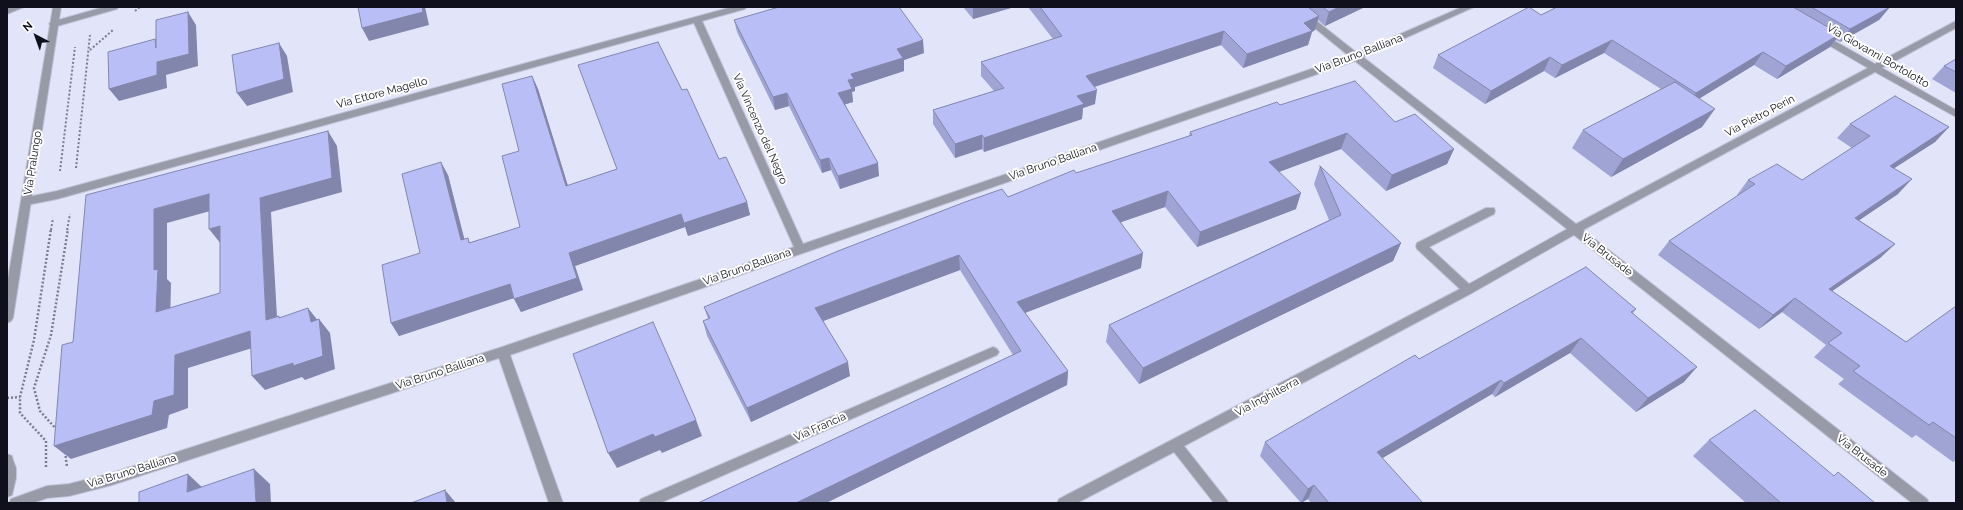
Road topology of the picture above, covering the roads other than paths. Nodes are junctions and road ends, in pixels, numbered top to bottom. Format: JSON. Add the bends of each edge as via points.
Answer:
{"nodes":[{"id":1,"x":20,"y":7,"type":"edge"},
{"id":2,"x":57,"y":7,"type":"edge"},
{"id":3,"x":114,"y":7,"type":"edge"},
{"id":4,"x":742,"y":7,"type":"edge"},
{"id":5,"x":1293,"y":7,"type":"edge"},
{"id":6,"x":1470,"y":7,"type":"edge"},
{"id":7,"x":7,"y":11,"type":"edge"},
{"id":8,"x":697,"y":20,"type":"junction"},
{"id":9,"x":54,"y":24,"type":"junction"},
{"id":10,"x":1956,"y":24,"type":"edge"},
{"id":11,"x":1815,"y":34,"type":"edge"},
{"id":12,"x":1356,"y":57,"type":"junction"},
{"id":13,"x":1875,"y":68,"type":"junction"},
{"id":14,"x":1956,"y":114,"type":"edge"},
{"id":15,"x":27,"y":201,"type":"junction"},
{"id":16,"x":1490,"y":211,"type":"dead end"},
{"id":17,"x":1574,"y":230,"type":"junction"},
{"id":18,"x":800,"y":249,"type":"junction"},
{"id":19,"x":1468,"y":290,"type":"junction"},
{"id":20,"x":7,"y":317,"type":"edge"},
{"id":21,"x":503,"y":352,"type":"junction"},
{"id":22,"x":993,"y":352,"type":"dead end"},
{"id":23,"x":1176,"y":445,"type":"junction"},
{"id":24,"x":7,"y":460,"type":"edge"},
{"id":25,"x":7,"y":491,"type":"edge"},
{"id":26,"x":16,"y":503,"type":"edge"},
{"id":27,"x":556,"y":503,"type":"edge"},
{"id":28,"x":646,"y":503,"type":"edge"},
{"id":29,"x":1064,"y":503,"type":"edge"},
{"id":30,"x":1222,"y":503,"type":"edge"},
{"id":31,"x":1922,"y":503,"type":"edge"}],
"edges":[{"from":1,"to":7,"type":"street"},
{"from":2,"to":9,"type":"street","name":"Via Pralungo"},
{"from":3,"to":9,"type":"street"},
{"from":4,"to":8,"type":"street","name":"Via Ettore Magello"},
{"from":5,"to":12,"type":"street","name":"Via Brusade"},
{"from":6,"to":12,"type":"street","name":"Via Bruno Balliana"},
{"from":8,"to":15,"type":"street","name":"Via Ettore Magello","via":[[57,195]]},
{"from":8,"to":18,"type":"street","name":"Via Vincenzo del Negro"},
{"from":9,"to":15,"type":"street","name":"Via Pralungo"},
{"from":10,"to":13,"type":"street","name":"Via Pietro Perin"},
{"from":11,"to":13,"type":"street","name":"Via Giovanni Bortolotto"},
{"from":12,"to":17,"type":"street","name":"Via Brusade"},
{"from":12,"to":18,"type":"street","name":"Via Bruno Balliana"},
{"from":13,"to":14,"type":"street","name":"Via Giovanni Bortolotto"},
{"from":13,"to":17,"type":"street","name":"Via Pietro Perin"},
{"from":15,"to":20,"type":"street","name":"Via Pralungo"},
{"from":16,"to":19,"type":"street","via":[[1421,246]]},
{"from":17,"to":19,"type":"street","name":"Via Inghilterra"},
{"from":17,"to":31,"type":"street","name":"Via Brusade"},
{"from":18,"to":21,"type":"street","name":"Via Bruno Balliana"},
{"from":19,"to":23,"type":"street","name":"Via Inghilterra"},
{"from":21,"to":26,"type":"street","name":"Via Bruno Balliana","via":[[112,479],[68,490],[47,492]]},
{"from":21,"to":27,"type":"street"},
{"from":22,"to":28,"type":"street","name":"Via Francia"},
{"from":23,"to":29,"type":"street","name":"Via Inghilterra"},
{"from":23,"to":30,"type":"street"},
{"from":24,"to":25,"type":"street","via":[[10,478]]}]}
